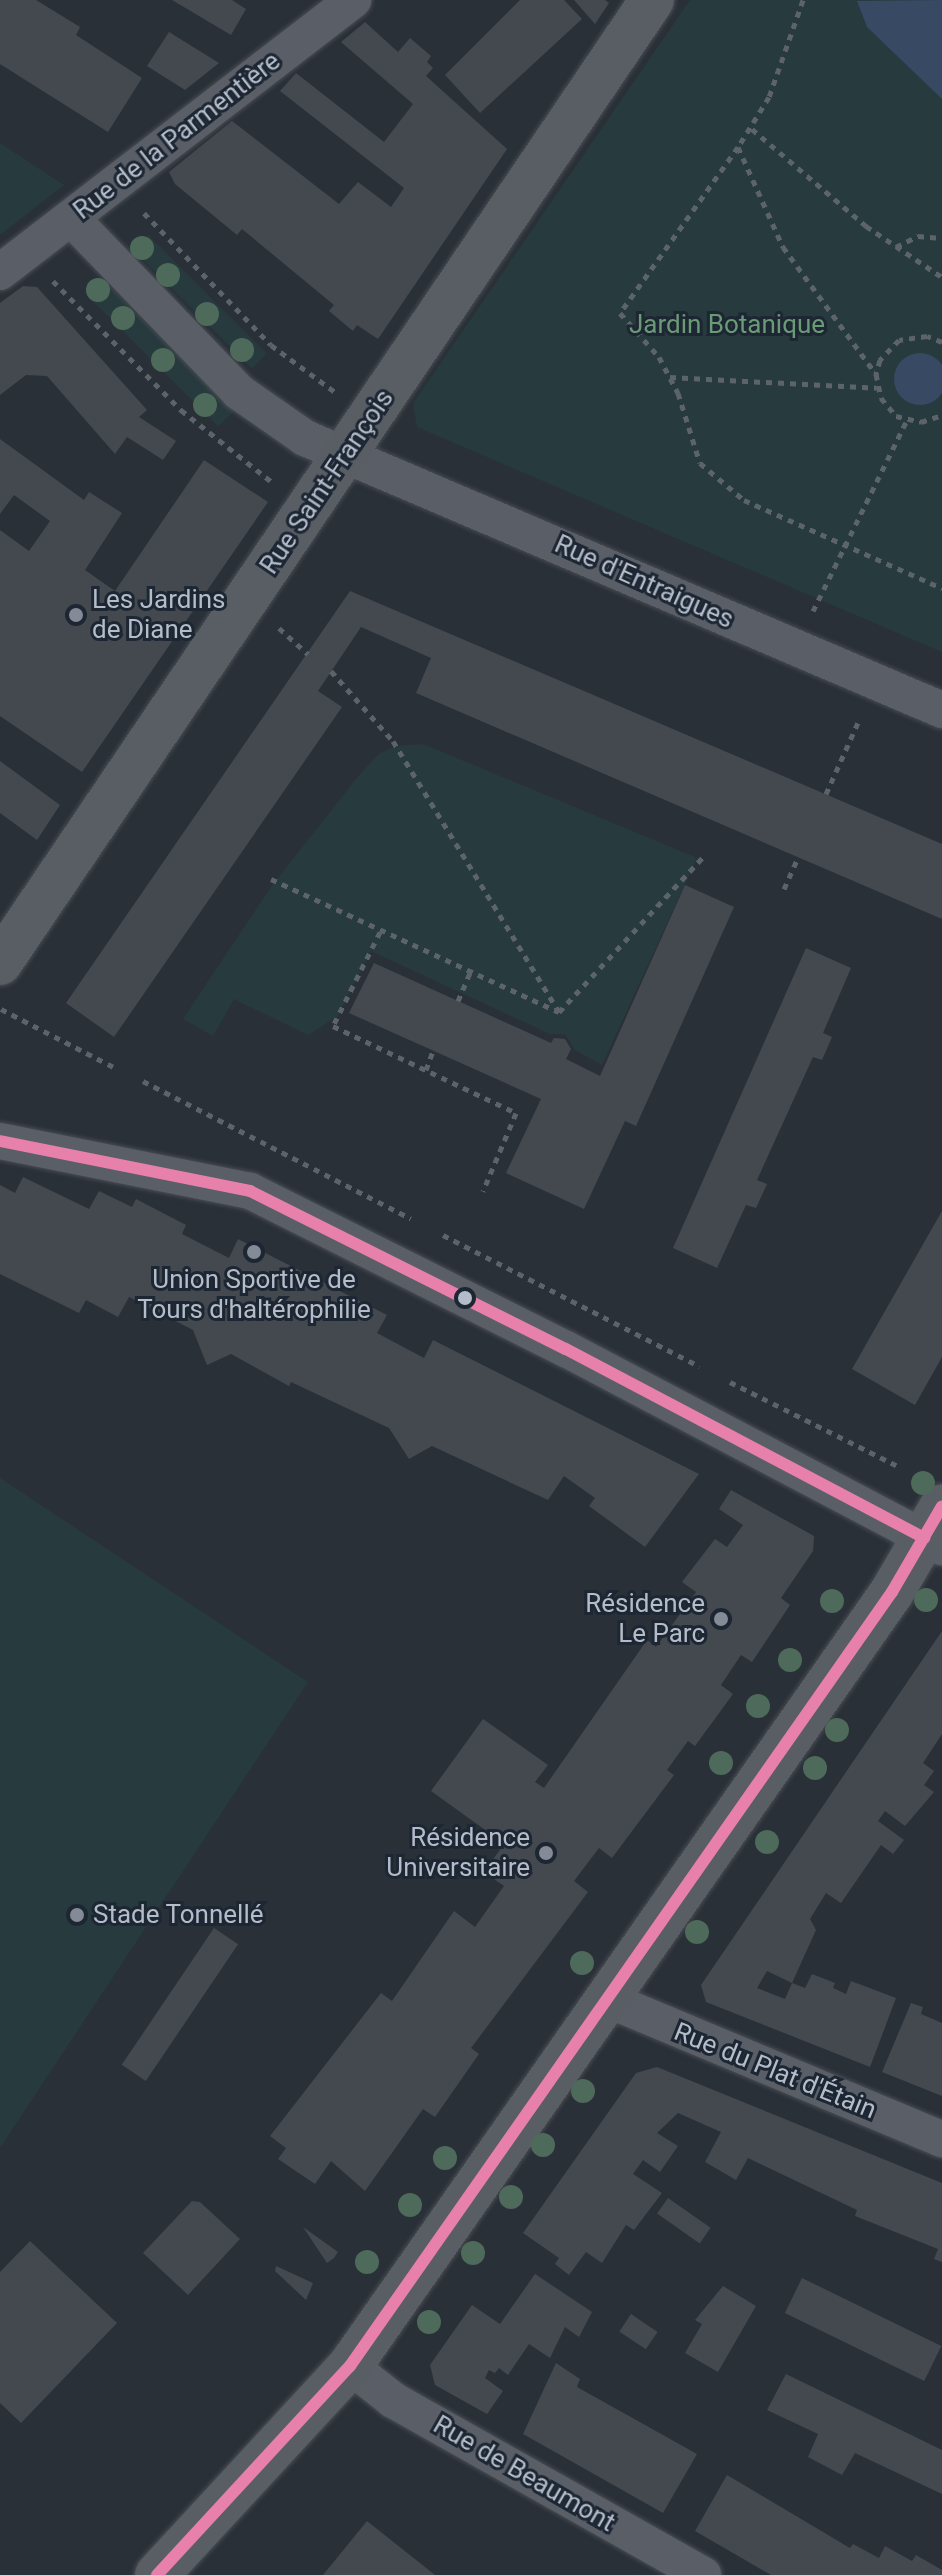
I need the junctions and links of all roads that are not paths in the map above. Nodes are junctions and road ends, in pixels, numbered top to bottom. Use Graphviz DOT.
graph roads {
  1 [pos="353,0"];
  2 [pos="652,0"];
  3 [pos="71,218"];
  4 [pos="10,264"];
  5 [pos="346,454"];
  6 [pos="942,710"];
  7 [pos="0,963"];
  8 [pos="0,1141"];
  9 [pos="936,1530"];
  10 [pos="609,2000"];
  11 [pos="942,2139"];
  12 [pos="350,2366"];
  13 [pos="157,2575"];
  14 [pos="703,2575"];
  1 -- 3 [label="street, Rue de la Parmentière"];
  2 -- 5 [label="main road, Rue Saint-François"];
  3 -- 4 [label="street, Rue de la Parmentière"];
  3 -- 5 [label="street, Rue d'Entraigues"];
  5 -- 6 [label="street, Rue d'Entraigues"];
  5 -- 7 [label="main road, Rue Saint-François"];
  8 -- 9 [label="street"];
  9 -- 10 [label="main road"];
  10 -- 11 [label="street, Rue du Plat d'Étain"];
  10 -- 12 [label="main road"];
  12 -- 13 [label="main road"];
  12 -- 14 [label="street, Rue de Beaumont"];
}
